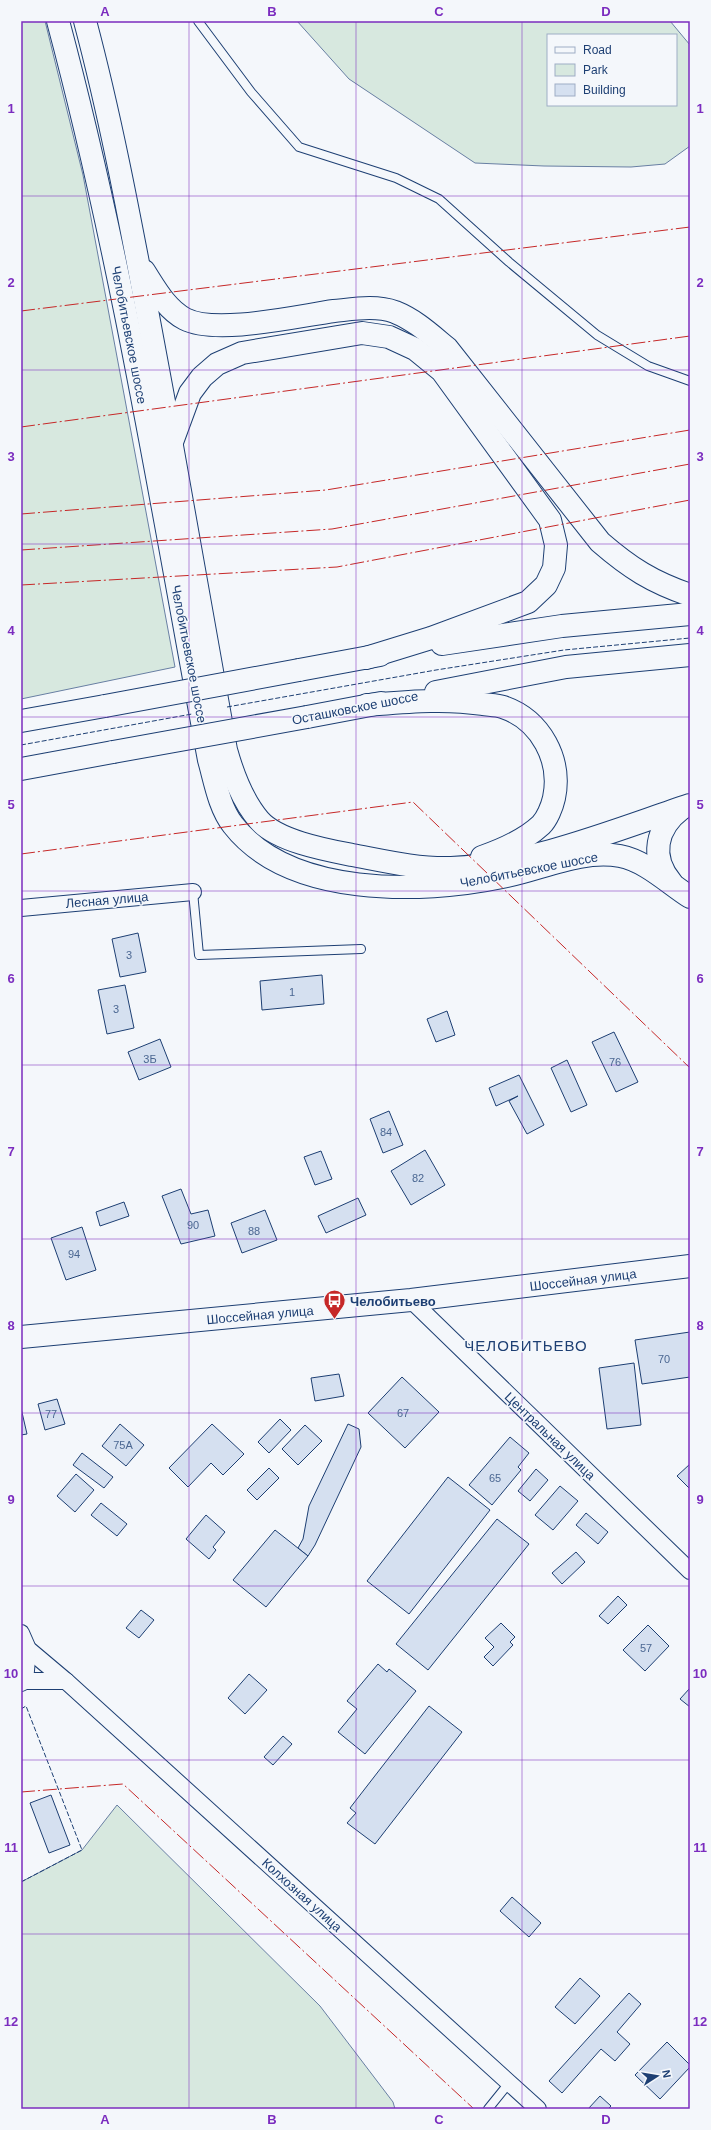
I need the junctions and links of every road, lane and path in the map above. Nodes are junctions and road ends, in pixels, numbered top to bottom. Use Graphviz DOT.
graph roads {
  1 [pos="58,21"];
  2 [pos="85,21"];
  3 [pos="198,21"];
  4 [pos="138,261"];
  5 [pos="690,381"];
  6 [pos="172,442"];
  7 [pos="690,595"];
  8 [pos="690,614"];
  9 [pos="690,655"];
  10 [pos="366,658"];
  11 [pos="367,705"];
  12 [pos="105,706"];
  13 [pos="21,714"];
  14 [pos="21,721"];
  15 [pos="21,769"];
  16 [pos="690,805"];
  17 [pos="402,864"];
  18 [pos="193,892"];
  19 [pos="684,893"];
  20 [pos="21,908"];
  21 [pos="361,949"];
  22 [pos="690,1266"];
  23 [pos="411,1300"];
  24 [pos="21,1337"];
  25 [pos="690,1571"];
  26 [pos="21,1633"];
  27 [pos="28,1649"];
  28 [pos="66,1681"];
  29 [pos="23,1682"];
  30 [pos="509,2083"];
  31 [pos="488,2109"];
  32 [pos="538,2109"];
  1 -- 19 [label="street, Челобитьевское шоссе"];
  2 -- 4 [label="street, Челобитьевское шоссе"];
  3 -- 5 [label="lane"];
  4 -- 6 [label="street, Челобитьевское шоссе"];
  4 -- 7 [label="street"];
  6 -- 10 [label="street"];
  6 -- 17 [label="street, Челобитьевское шоссе"];
  8 -- 10 [label="street"];
  9 -- 11 [label="street, Осташковское шоссе"];
  10 -- 12 [label="street, bridge"];
  11 -- 15 [label="street, Осташковское шоссе, bridge"];
  11 -- 17 [label="street"];
  12 -- 13 [label="street"];
  12 -- 14 [label="street"];
  16 -- 17 [label="street, Челобитьевское шоссе"];
  16 -- 19 [label="street, Челобитьевское шоссе"];
  18 -- 20 [label="street, Лесная улица"];
  18 -- 21 [label="lane"];
  22 -- 23 [label="street, Шоссейная улица"];
  23 -- 24 [label="street, Шоссейная улица"];
  23 -- 25 [label="street, Центральная улица"];
  26 -- 27 [label="street, Колхозная улица"];
  27 -- 28 [label="street, Колхозная улица"];
  27 -- 29 [label="street"];
  28 -- 29 [label="street"];
  28 -- 30 [label="street, Колхозная улица"];
  30 -- 31 [label="lane"];
  30 -- 32 [label="street, Колхозная улица"];
}
